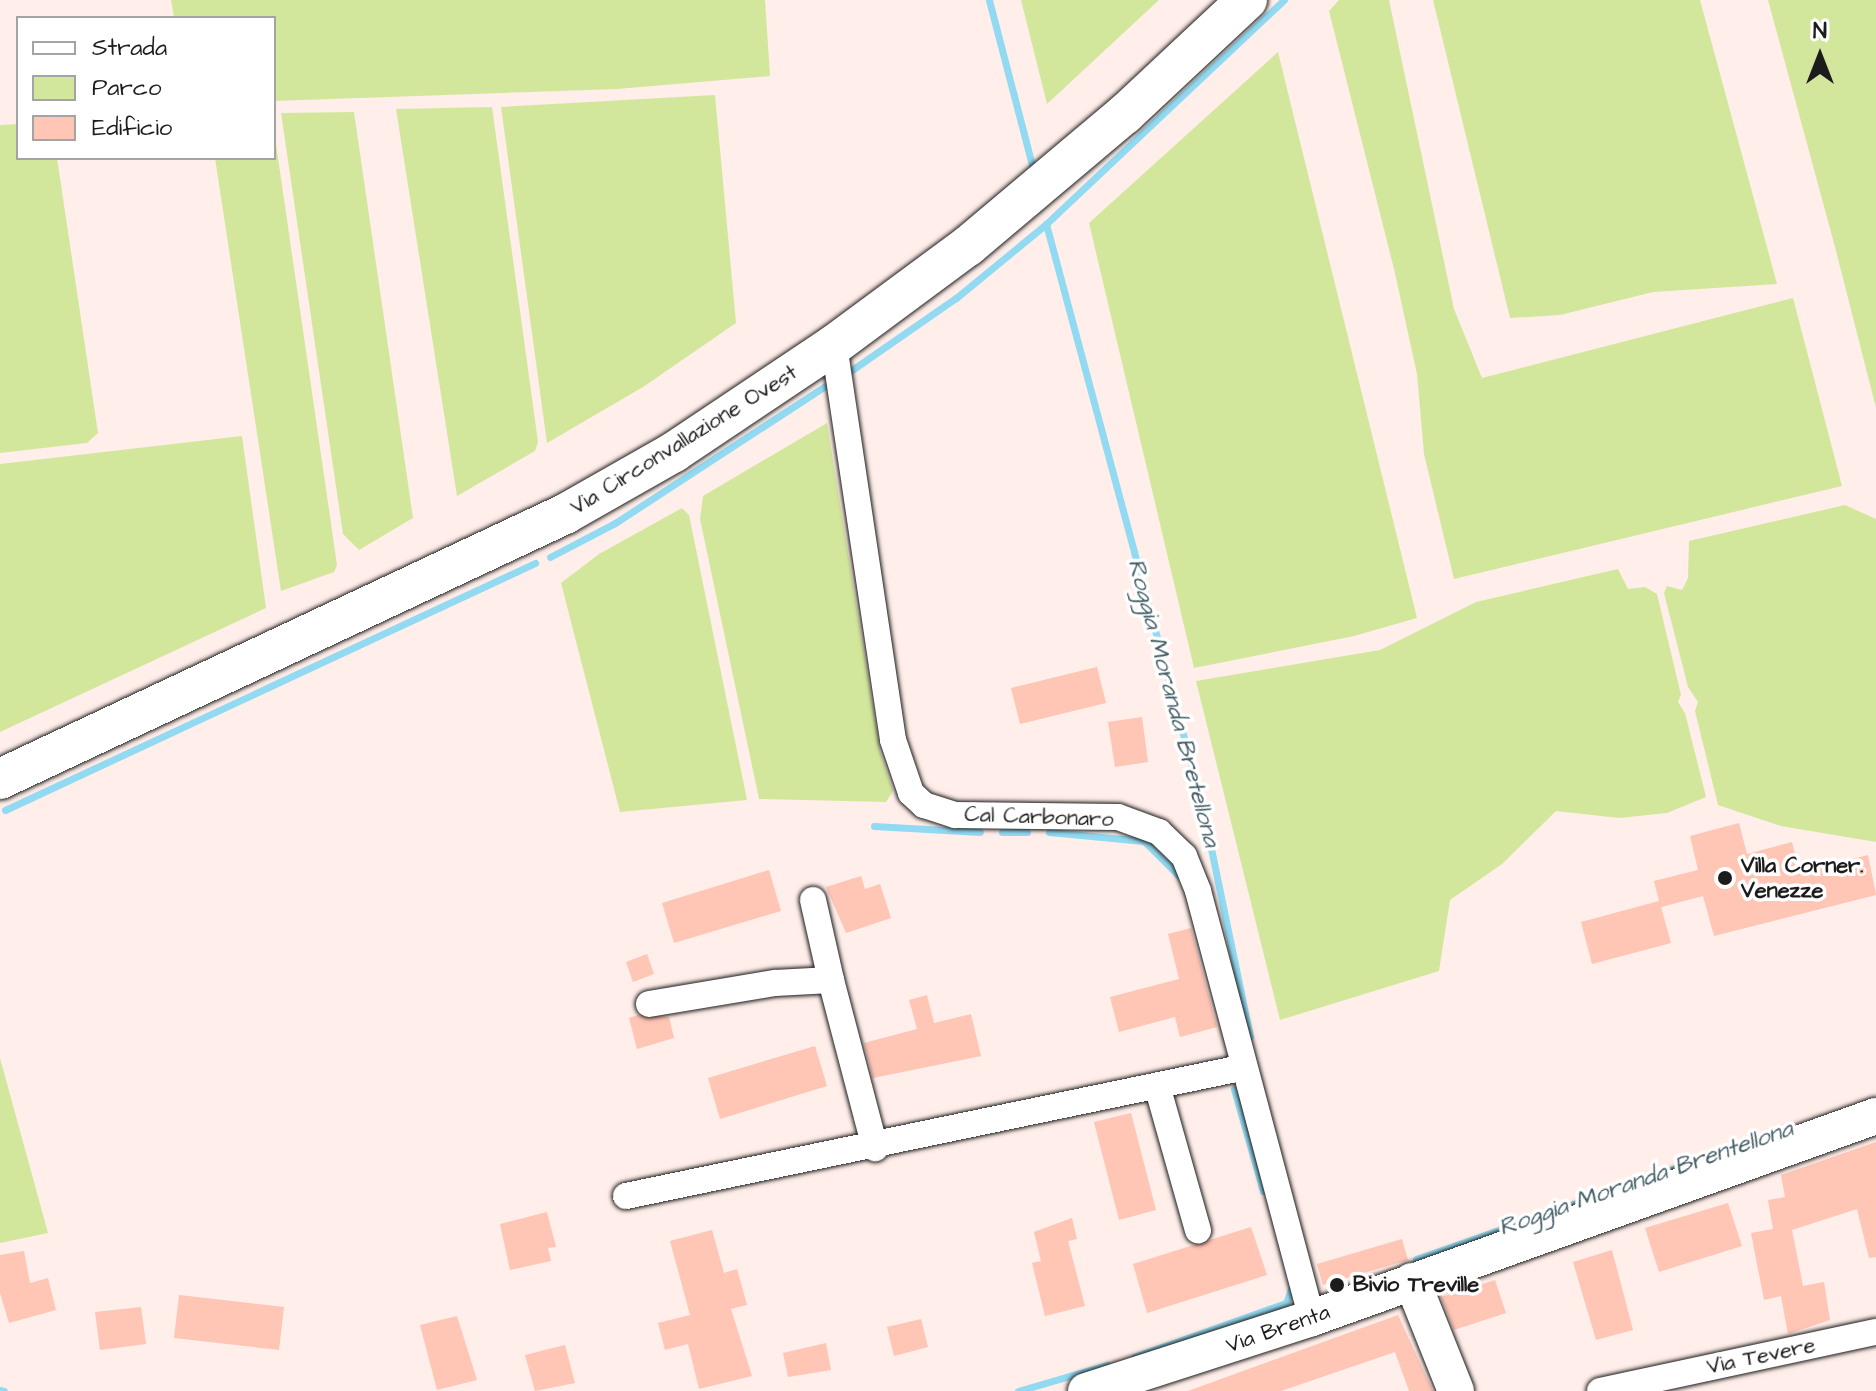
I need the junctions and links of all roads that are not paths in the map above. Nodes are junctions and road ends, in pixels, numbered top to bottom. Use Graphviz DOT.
graph roads {
  1 [pos="1247,0"];
  2 [pos="834,345"];
  3 [pos="0,779"];
  4 [pos="813,900"];
  5 [pos="831,980"];
  6 [pos="649,1004"];
  7 [pos="1241,1068"];
  8 [pos="1158,1089"];
  9 [pos="1876,1116"];
  10 [pos="875,1148"];
  11 [pos="626,1196"];
  12 [pos="1198,1230"];
  13 [pos="1412,1281"];
  14 [pos="1312,1318"];
  15 [pos="1876,1332"];
  16 [pos="1089,1391"];
  17 [pos="1456,1391"];
  18 [pos="1600,1391"];
  1 -- 2 [label="main road, Via Circonvallazione Ovest"];
  2 -- 3 [label="main road, Via Circonvallazione Ovest"];
  2 -- 7 [label="street, Cal Carbonaro"];
  4 -- 5 [label="street"];
  5 -- 6 [label="street"];
  5 -- 10 [label="street"];
  7 -- 8 [label="street"];
  7 -- 14 [label="street, Cal Carbonaro"];
  8 -- 10 [label="street"];
  8 -- 12 [label="street"];
  9 -- 13 [label="street, Via Brenta"];
  10 -- 11 [label="street"];
  13 -- 14 [label="street, Via Brenta"];
  13 -- 17 [label="street"];
  14 -- 16 [label="street, Via Brenta"];
  15 -- 18 [label="street, Via Tevere"];
}
